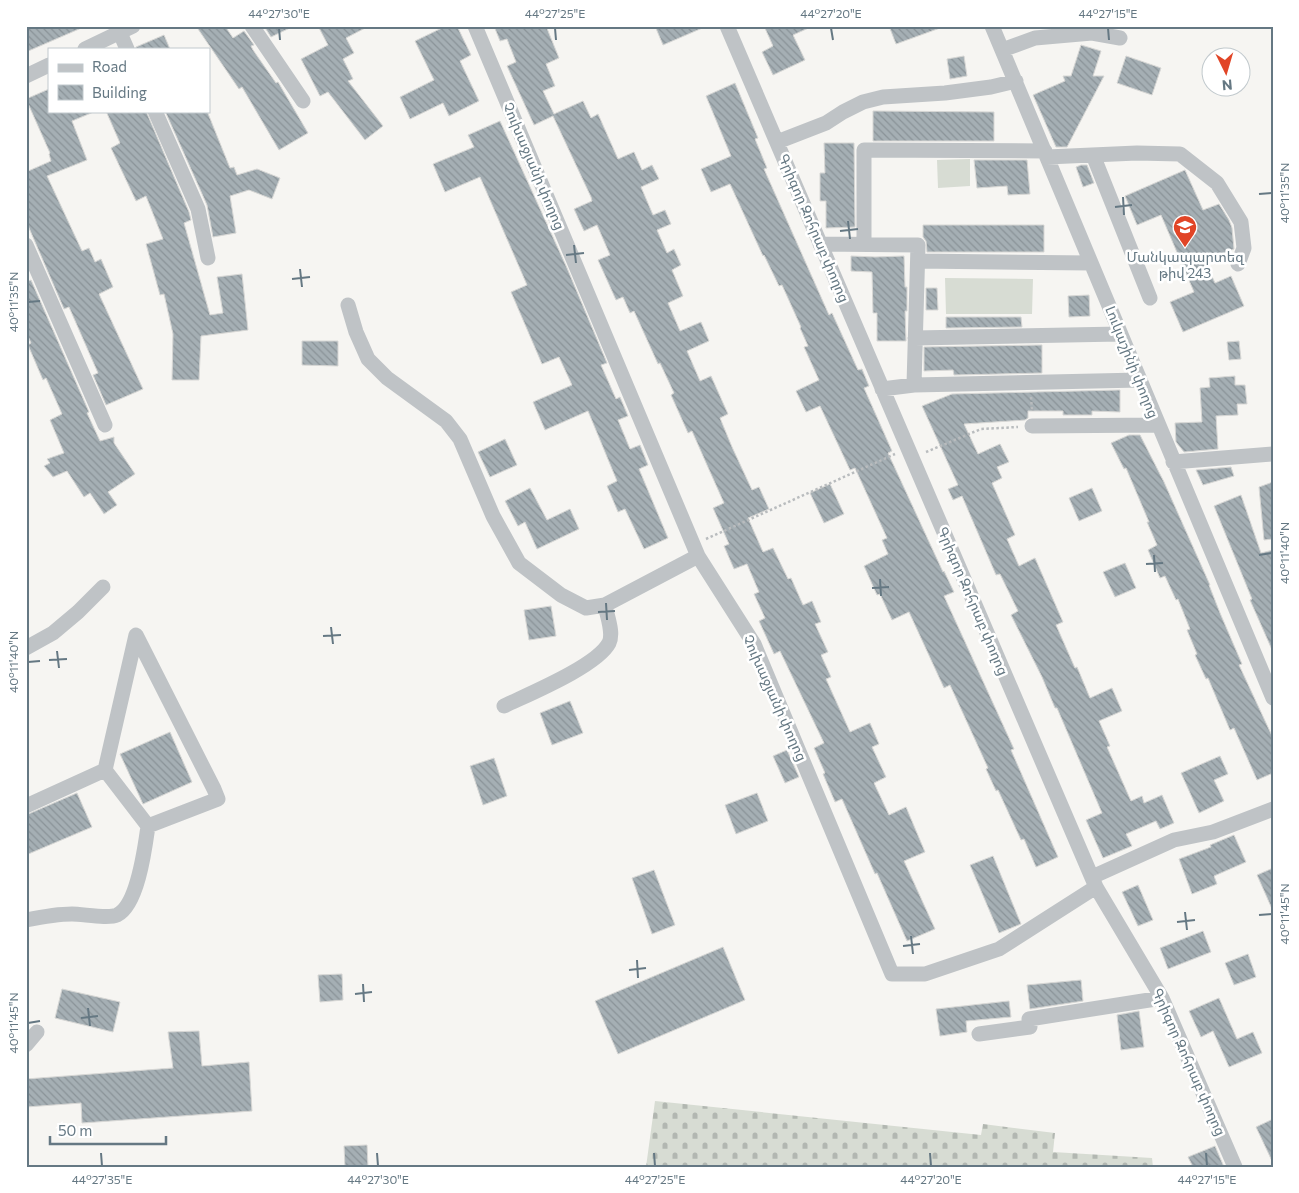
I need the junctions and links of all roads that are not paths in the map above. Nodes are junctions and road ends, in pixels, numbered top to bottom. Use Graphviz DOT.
graph roads {
  1 [pos="252,26"];
  2 [pos="476,26"];
  3 [pos="727,26"];
  4 [pos="992,26"];
  5 [pos="123,28"];
  6 [pos="1120,38"];
  7 [pos="87,48"];
  8 [pos="127,48"];
  9 [pos="1002,50"];
  10 [pos="48,65"];
  11 [pos="26,76"];
  12 [pos="1016,81"];
  13 [pos="303,101"];
  14 [pos="155,112"];
  15 [pos="777,142"];
  16 [pos="1046,154"];
  17 [pos="1093,155"];
  18 [pos="820,244"];
  19 [pos="864,244"];
  20 [pos="26,245"];
  21 [pos="208,258"];
  22 [pos="918,261"];
  23 [pos="1091,263"];
  24 [pos="1238,264"];
  25 [pos="1150,298"];
  26 [pos="348,305"];
  27 [pos="1120,334"];
  28 [pos="915,338"];
  29 [pos="1140,380"];
  30 [pos="914,385"];
  31 [pos="882,389"];
  32 [pos="105,425"];
  33 [pos="1158,425"];
  34 [pos="1032,426"];
  35 [pos="1273,454"];
  36 [pos="1173,462"];
  37 [pos="695,551"];
  38 [pos="103,587"];
  39 [pos="606,605"];
  40 [pos="26,648"];
  41 [pos="1273,698"];
  42 [pos="504,706"];
  43 [pos="105,770"];
  44 [pos="26,806"];
  45 [pos="1273,809"];
  46 [pos="148,826"];
  47 [pos="1094,882"];
  48 [pos="26,920"];
  49 [pos="1162,998"];
  50 [pos="37,1032"];
  51 [pos="979,1034"];
  52 [pos="26,1044"];
  53 [pos="1236,1167"];
  1 -- 13 [label="street"];
  2 -- 37 [label="street, Չուխաջյանի փողոց"];
  3 -- 15 [label="street, Գրիգոր Զոհրաբ փողոց"];
  4 -- 9 [label="street, Լուկաշինի փողոց"];
  5 -- 7 [label="street"];
  5 -- 8 [label="street"];
  6 -- 9 [label="street"];
  9 -- 12 [label="street, Լուկաշինի փողոց"];
  10 -- 11 [label="street"];
  12 -- 15 [label="street"];
  12 -- 16 [label="street, Լուկաշինի փողոց"];
  14 -- 21 [label="street"];
  15 -- 18 [label="street, Գրիգոր Զոհրաբ փողոց"];
  16 -- 17 [label="street"];
  16 -- 19 [label="street"];
  16 -- 23 [label="street, Լուկաշինի փողոց"];
  17 -- 24 [label="street"];
  17 -- 25 [label="street"];
  18 -- 19 [label="street"];
  18 -- 31 [label="street, Գրիգոր Զոհրաբ փողոց"];
  19 -- 22 [label="street"];
  20 -- 32 [label="street"];
  22 -- 23 [label="street"];
  22 -- 28 [label="street"];
  23 -- 27 [label="street, Լուկաշինի փողոց"];
  26 -- 39 [label="street"];
  27 -- 28 [label="street"];
  27 -- 29 [label="street, Լուկաշինի փողոց"];
  28 -- 30 [label="street"];
  29 -- 30 [label="street"];
  29 -- 33 [label="street, Լուկաշինի փողոց"];
  30 -- 31 [label="street"];
  31 -- 47 [label="street, Գրիգոր Զոհրաբ փողոց"];
  33 -- 34 [label="street"];
  33 -- 36 [label="street, Լուկաշինի փողոց"];
  35 -- 36 [label="street"];
  36 -- 41 [label="street, Լուկաշինի փողոց"];
  37 -- 39 [label="street"];
  37 -- 47 [label="street, Չուխաջյանի փողոց"];
  38 -- 40 [label="street"];
  39 -- 42 [label="street"];
  43 -- 44 [label="street"];
  43 -- 46 [label="street"];
  43 -- 46 [label="street"];
  45 -- 47 [label="street, Չուխաջյանի փողոց"];
  46 -- 48 [label="street"];
  47 -- 49 [label="street, Գրիգոր Զոհրաբ փողոց"];
  49 -- 51 [label="street"];
  49 -- 53 [label="street, Գրիգոր Զոհրաբ փողոց"];
  50 -- 52 [label="street"];
}
